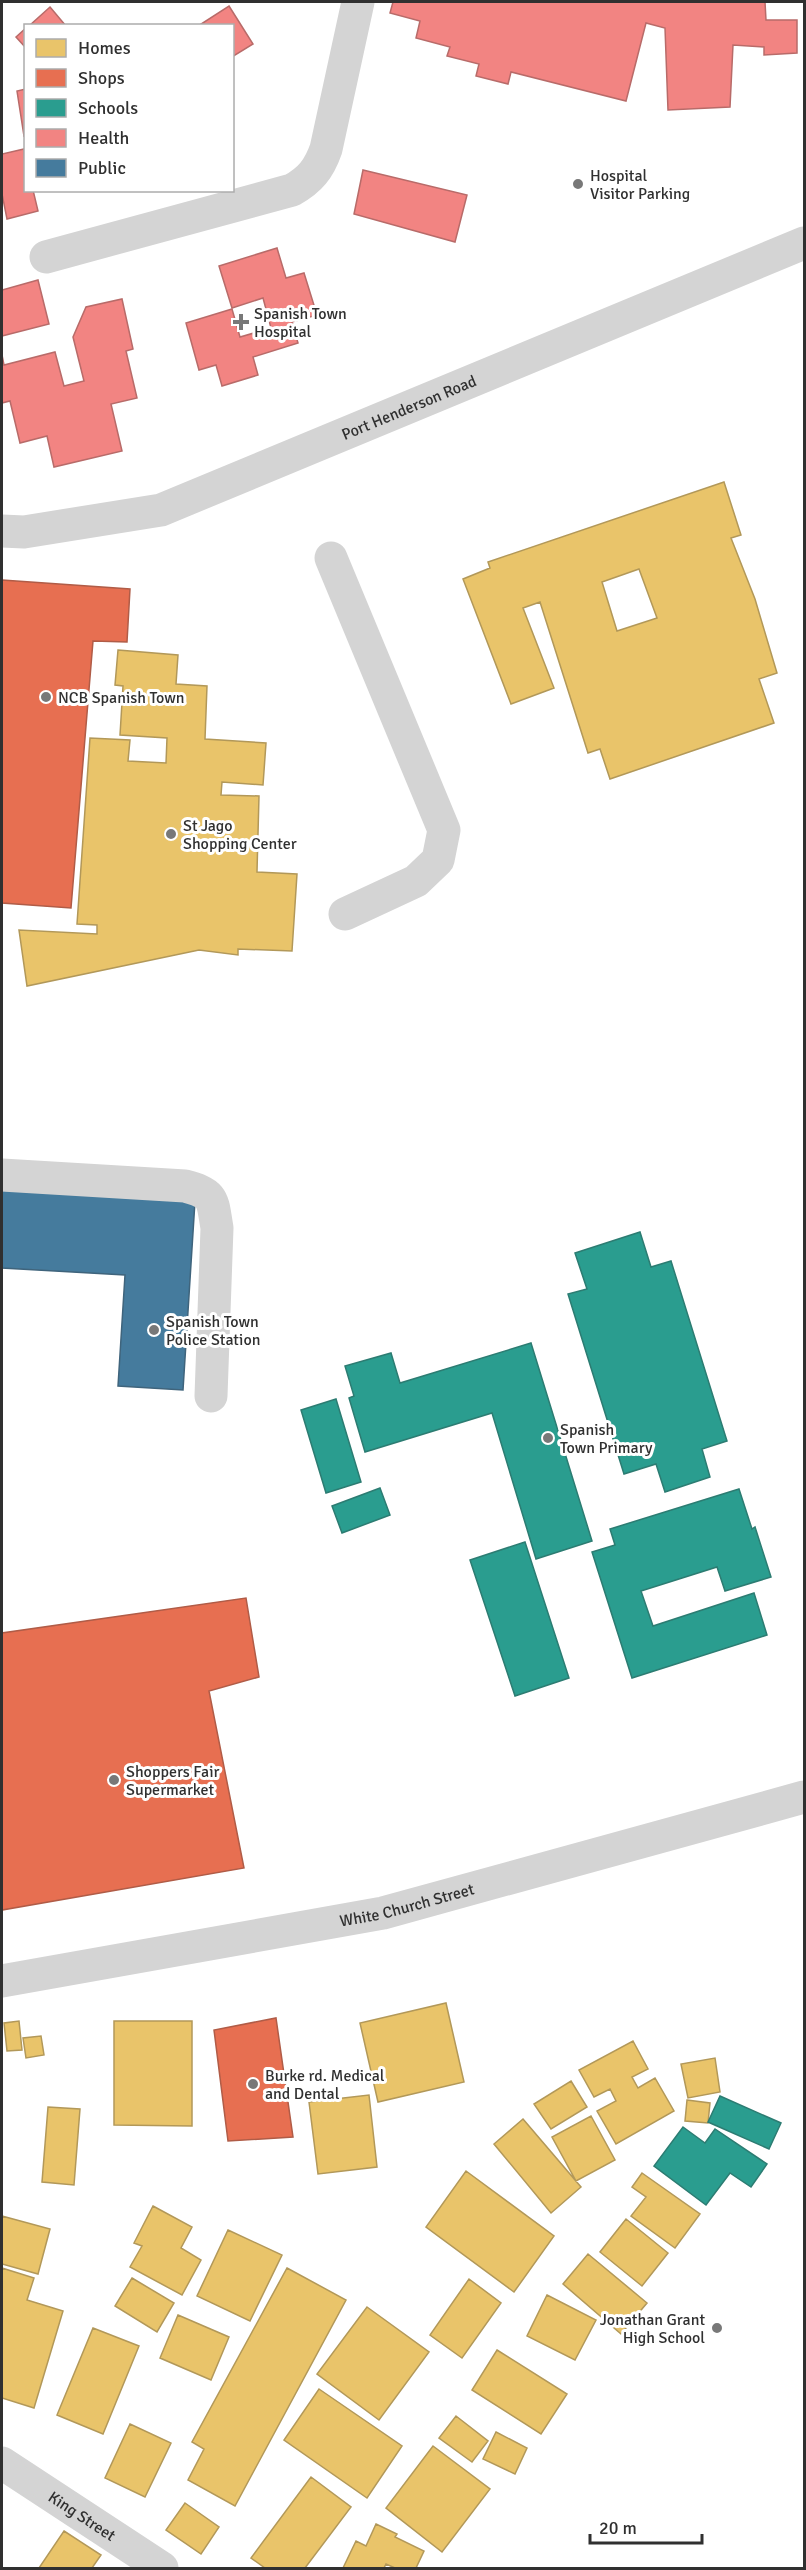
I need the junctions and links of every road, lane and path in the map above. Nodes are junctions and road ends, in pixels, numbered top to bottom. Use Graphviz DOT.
graph roads {
  1 [pos="358,2"];
  2 [pos="804,243"];
  3 [pos="46,257"];
  4 [pos="2,531"];
  5 [pos="331,558"];
  6 [pos="345,914"];
  7 [pos="2,1175"];
  8 [pos="211,1396"];
  9 [pos="804,1797"];
  10 [pos="2,1981"];
  11 [pos="2,2463"];
  12 [pos="162,2568"];
  1 -- 3 [label="street"];
  2 -- 4 [label="street, Port Henderson Road"];
  5 -- 6 [label="street"];
  7 -- 8 [label="street"];
  9 -- 10 [label="street, White Church Street"];
  11 -- 12 [label="street, King Street"];
}
